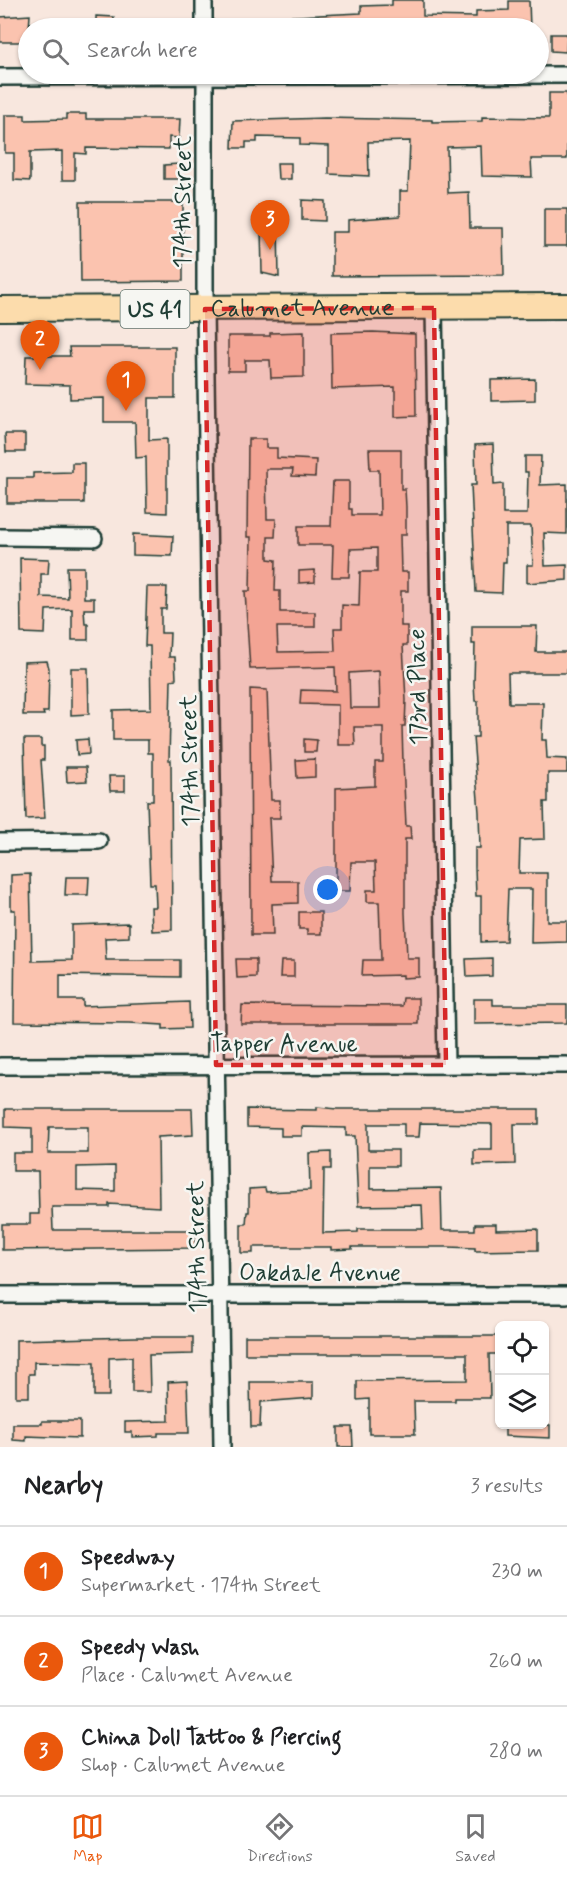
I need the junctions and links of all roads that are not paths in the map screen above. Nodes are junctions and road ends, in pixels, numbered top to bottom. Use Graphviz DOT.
graph roads {
  1 [pos="204,0"];
  2 [pos="204,18"];
  3 [pos="549,75"];
  4 [pos="567,75"];
  5 [pos="0,77"];
  6 [pos="18,77"];
  7 [pos="205,84"];
  8 [pos="567,306"];
  9 [pos="434,308"];
  10 [pos="0,309"];
  11 [pos="205,309"];
  12 [pos="0,537"];
  13 [pos="94,538"];
  14 [pos="0,842"];
  15 [pos="99,842"];
  16 [pos="216,1065"];
  17 [pos="446,1065"];
  18 [pos="567,1065"];
  19 [pos="0,1066"];
  20 [pos="219,1294"];
  21 [pos="0,1295"];
  22 [pos="567,1295"];
  23 [pos="222,1447"];
  1 -- 2 [label="street"];
  3 -- 4 [label="street"];
  5 -- 6 [label="street"];
  7 -- 11 [label="street, 174th Street"];
  8 -- 9 [label="main road, Calumet Avenue / US 41"];
  9 -- 11 [label="main road, Calumet Avenue / US 41"];
  9 -- 17 [label="street, 173rd Place"];
  10 -- 11 [label="main road, Calumet Avenue / US 41"];
  11 -- 16 [label="street, 174th Street"];
  12 -- 13 [label="street"];
  14 -- 15 [label="street"];
  16 -- 17 [label="street, Tapper Avenue"];
  16 -- 19 [label="street, Tapper Avenue"];
  16 -- 20 [label="street, 174th Street"];
  17 -- 18 [label="street, Tapper Avenue"];
  20 -- 21 [label="street, Oakdale Avenue"];
  20 -- 22 [label="street, Oakdale Avenue"];
  20 -- 23 [label="street, 174th Street"];
}
